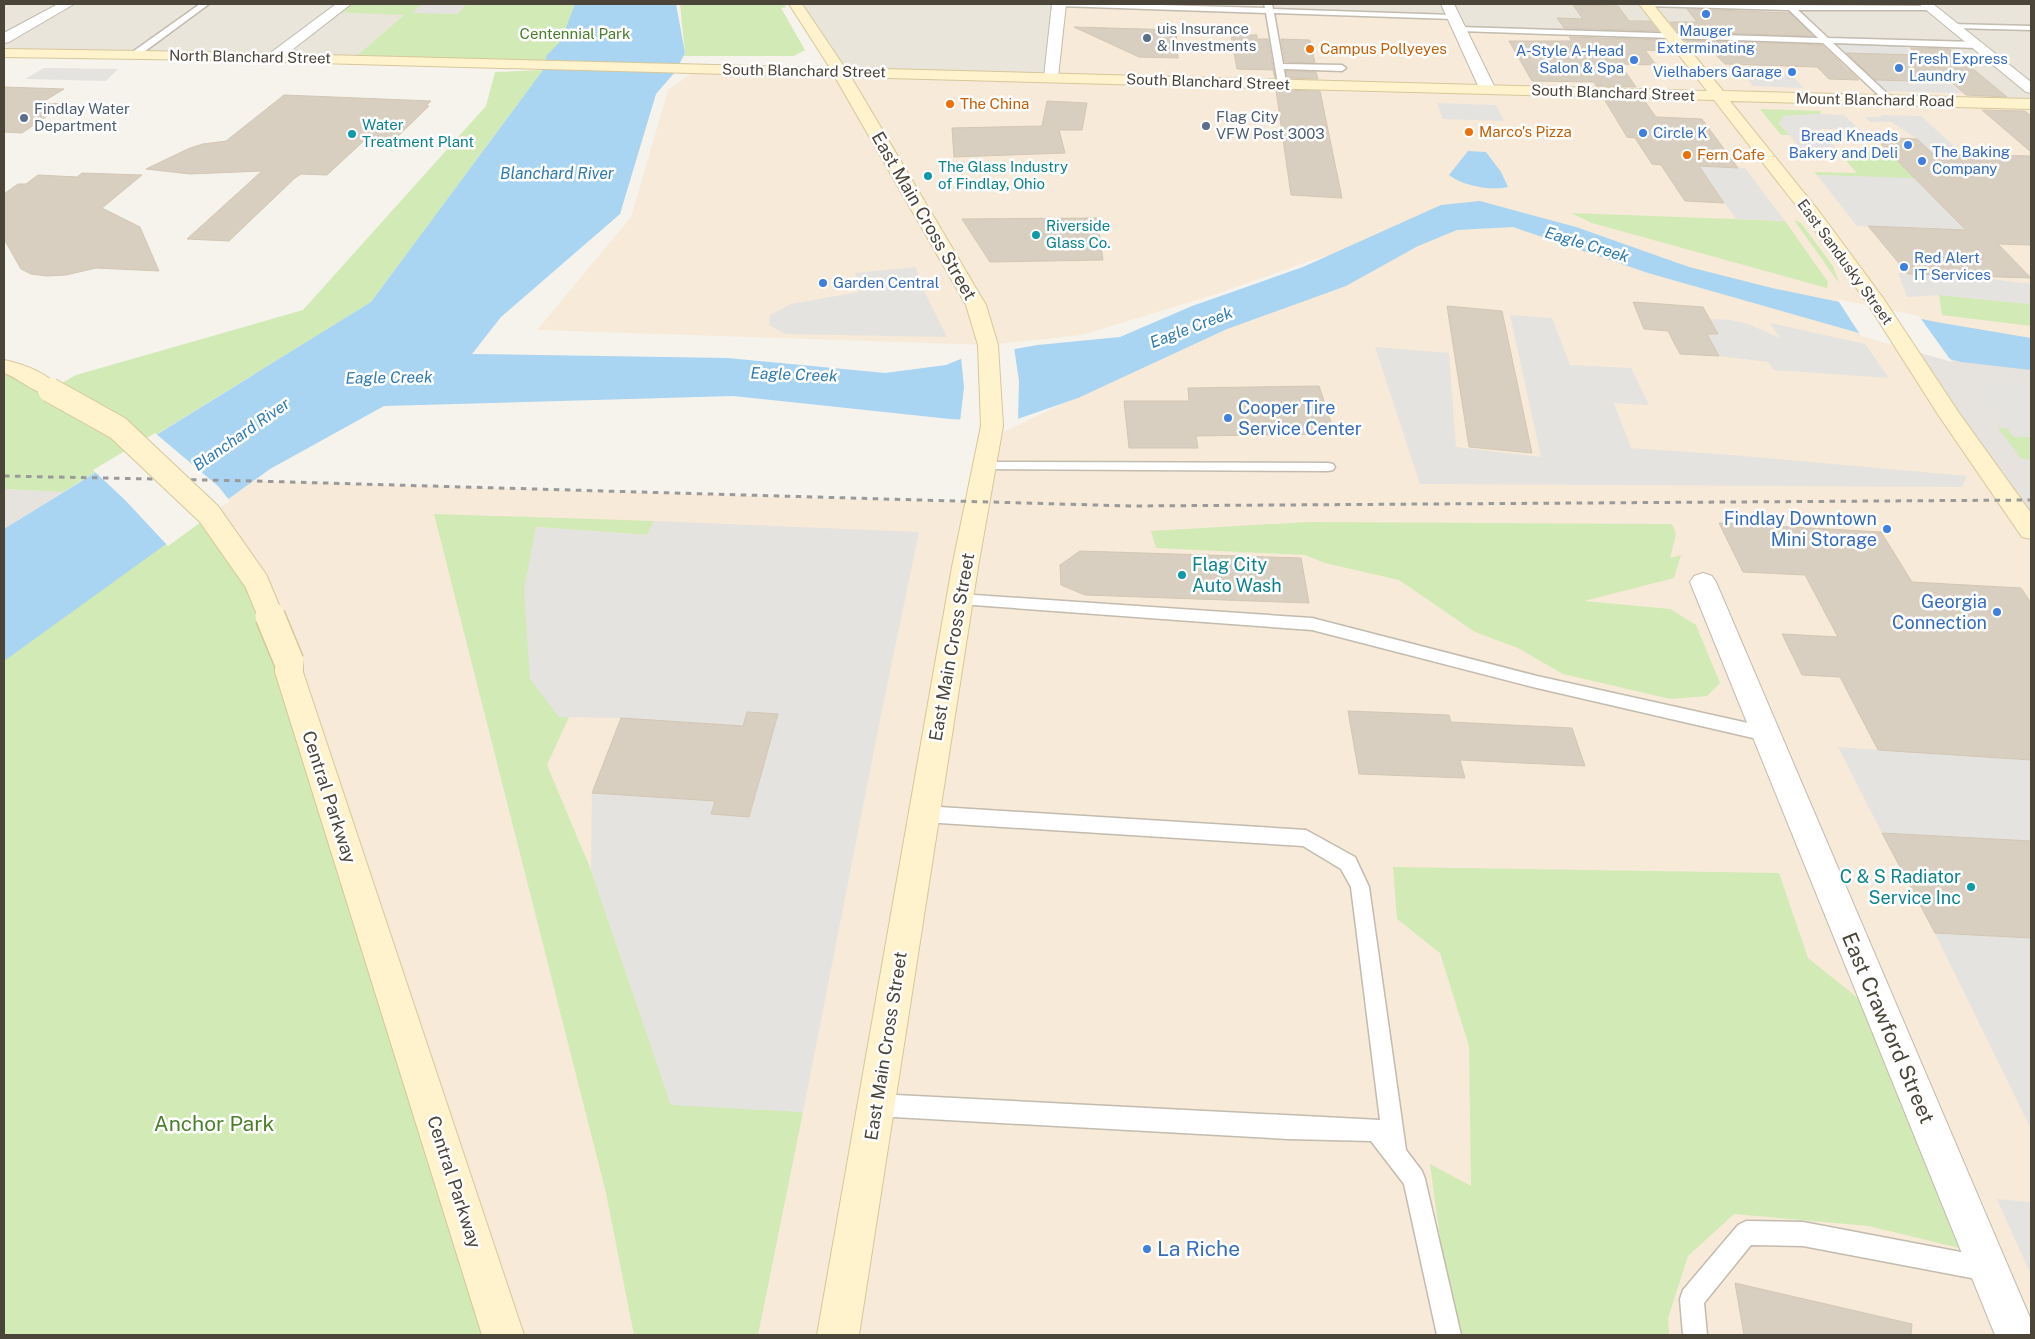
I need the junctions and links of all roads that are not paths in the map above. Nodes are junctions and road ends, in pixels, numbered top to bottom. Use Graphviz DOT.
graph roads {
  1 [pos="67,4"];
  2 [pos="205,4"];
  3 [pos="344,4"];
  4 [pos="796,4"];
  5 [pos="1059,4"];
  6 [pos="1646,4"];
  7 [pos="1789,6"];
  8 [pos="1928,6"];
  9 [pos="1268,7"];
  10 [pos="1453,16"];
  11 [pos="1953,26"];
  12 [pos="2031,28"];
  13 [pos="1670,35"];
  14 [pos="4,39"];
  15 [pos="1827,41"];
  16 [pos="1976,44"];
  17 [pos="4,53"];
  18 [pos="134,55"];
  19 [pos="274,57"];
  20 [pos="1279,66"];
  21 [pos="699,68"];
  22 [pos="1342,68"];
  23 [pos="840,72"];
  24 [pos="1051,77"];
  25 [pos="1282,84"];
  26 [pos="2031,88"];
  27 [pos="1488,90"];
  28 [pos="1718,96"];
  29 [pos="1889,100"];
  30 [pos="2031,104"];
  31 [pos="4,366"];
  32 [pos="984,466"];
  33 [pos="1328,467"];
  34 [pos="2031,531"];
  35 [pos="1703,582"];
  36 [pos="960,599"];
  37 [pos="1766,734"];
  38 [pos="924,814"];
  39 [pos="876,1105"];
  40 [pos="1395,1154"];
  41 [pos="1988,1269"];
  42 [pos="503,1335"];
  43 [pos="838,1335"];
  44 [pos="1449,1335"];
  45 [pos="1695,1335"];
  46 [pos="2016,1335"];
  1 -- 14 [label="street"];
  2 -- 18 [label="lane"];
  3 -- 19 [label="street"];
  4 -- 23 [label="main road, East Main Cross Street"];
  5 -- 9 [label="lane"];
  5 -- 24 [label="street"];
  6 -- 7 [label="lane"];
  6 -- 13 [label="main road, East Sandusky Street"];
  7 -- 8 [label="lane"];
  7 -- 15 [label="lane"];
  8 -- 11 [label="street"];
  9 -- 10 [label="lane"];
  9 -- 20 [label="lane"];
  10 -- 13 [label="lane"];
  10 -- 27 [label="street"];
  11 -- 12 [label="lane"];
  11 -- 16 [label="street"];
  13 -- 15 [label="lane"];
  13 -- 28 [label="main road, East Sandusky Street"];
  15 -- 16 [label="lane"];
  15 -- 29 [label="lane"];
  16 -- 26 [label="street"];
  17 -- 18 [label="main road, North Blanchard Street"];
  18 -- 19 [label="main road, North Blanchard Street"];
  19 -- 21 [label="main road, North Blanchard Street"];
  20 -- 22 [label="lane"];
  20 -- 25 [label="lane"];
  21 -- 23 [label="main road, South Blanchard Street"];
  23 -- 24 [label="main road, South Blanchard Street"];
  23 -- 32 [label="main road, East Main Cross Street"];
  24 -- 25 [label="main road, South Blanchard Street"];
  25 -- 27 [label="main road, South Blanchard Street"];
  27 -- 28 [label="main road, South Blanchard Street"];
  28 -- 29 [label="main road, Mount Blanchard Road"];
  28 -- 34 [label="main road, East Sandusky Street"];
  29 -- 30 [label="main road, Mount Blanchard Road"];
  31 -- 42 [label="main road, Central Parkway, bridge"];
  32 -- 33 [label="lane"];
  32 -- 36 [label="main road, East Main Cross Street"];
  35 -- 37 [label="street, East Crawford Street"];
  36 -- 37 [label="lane"];
  36 -- 38 [label="main road, East Main Cross Street"];
  37 -- 41 [label="street, East Crawford Street"];
  38 -- 39 [label="main road, East Main Cross Street"];
  38 -- 40 [label="lane"];
  39 -- 40 [label="lane"];
  39 -- 43 [label="main road, East Main Cross Street"];
  40 -- 44 [label="lane"];
  41 -- 45 [label="lane"];
  41 -- 46 [label="street, East Crawford Street"];
}
